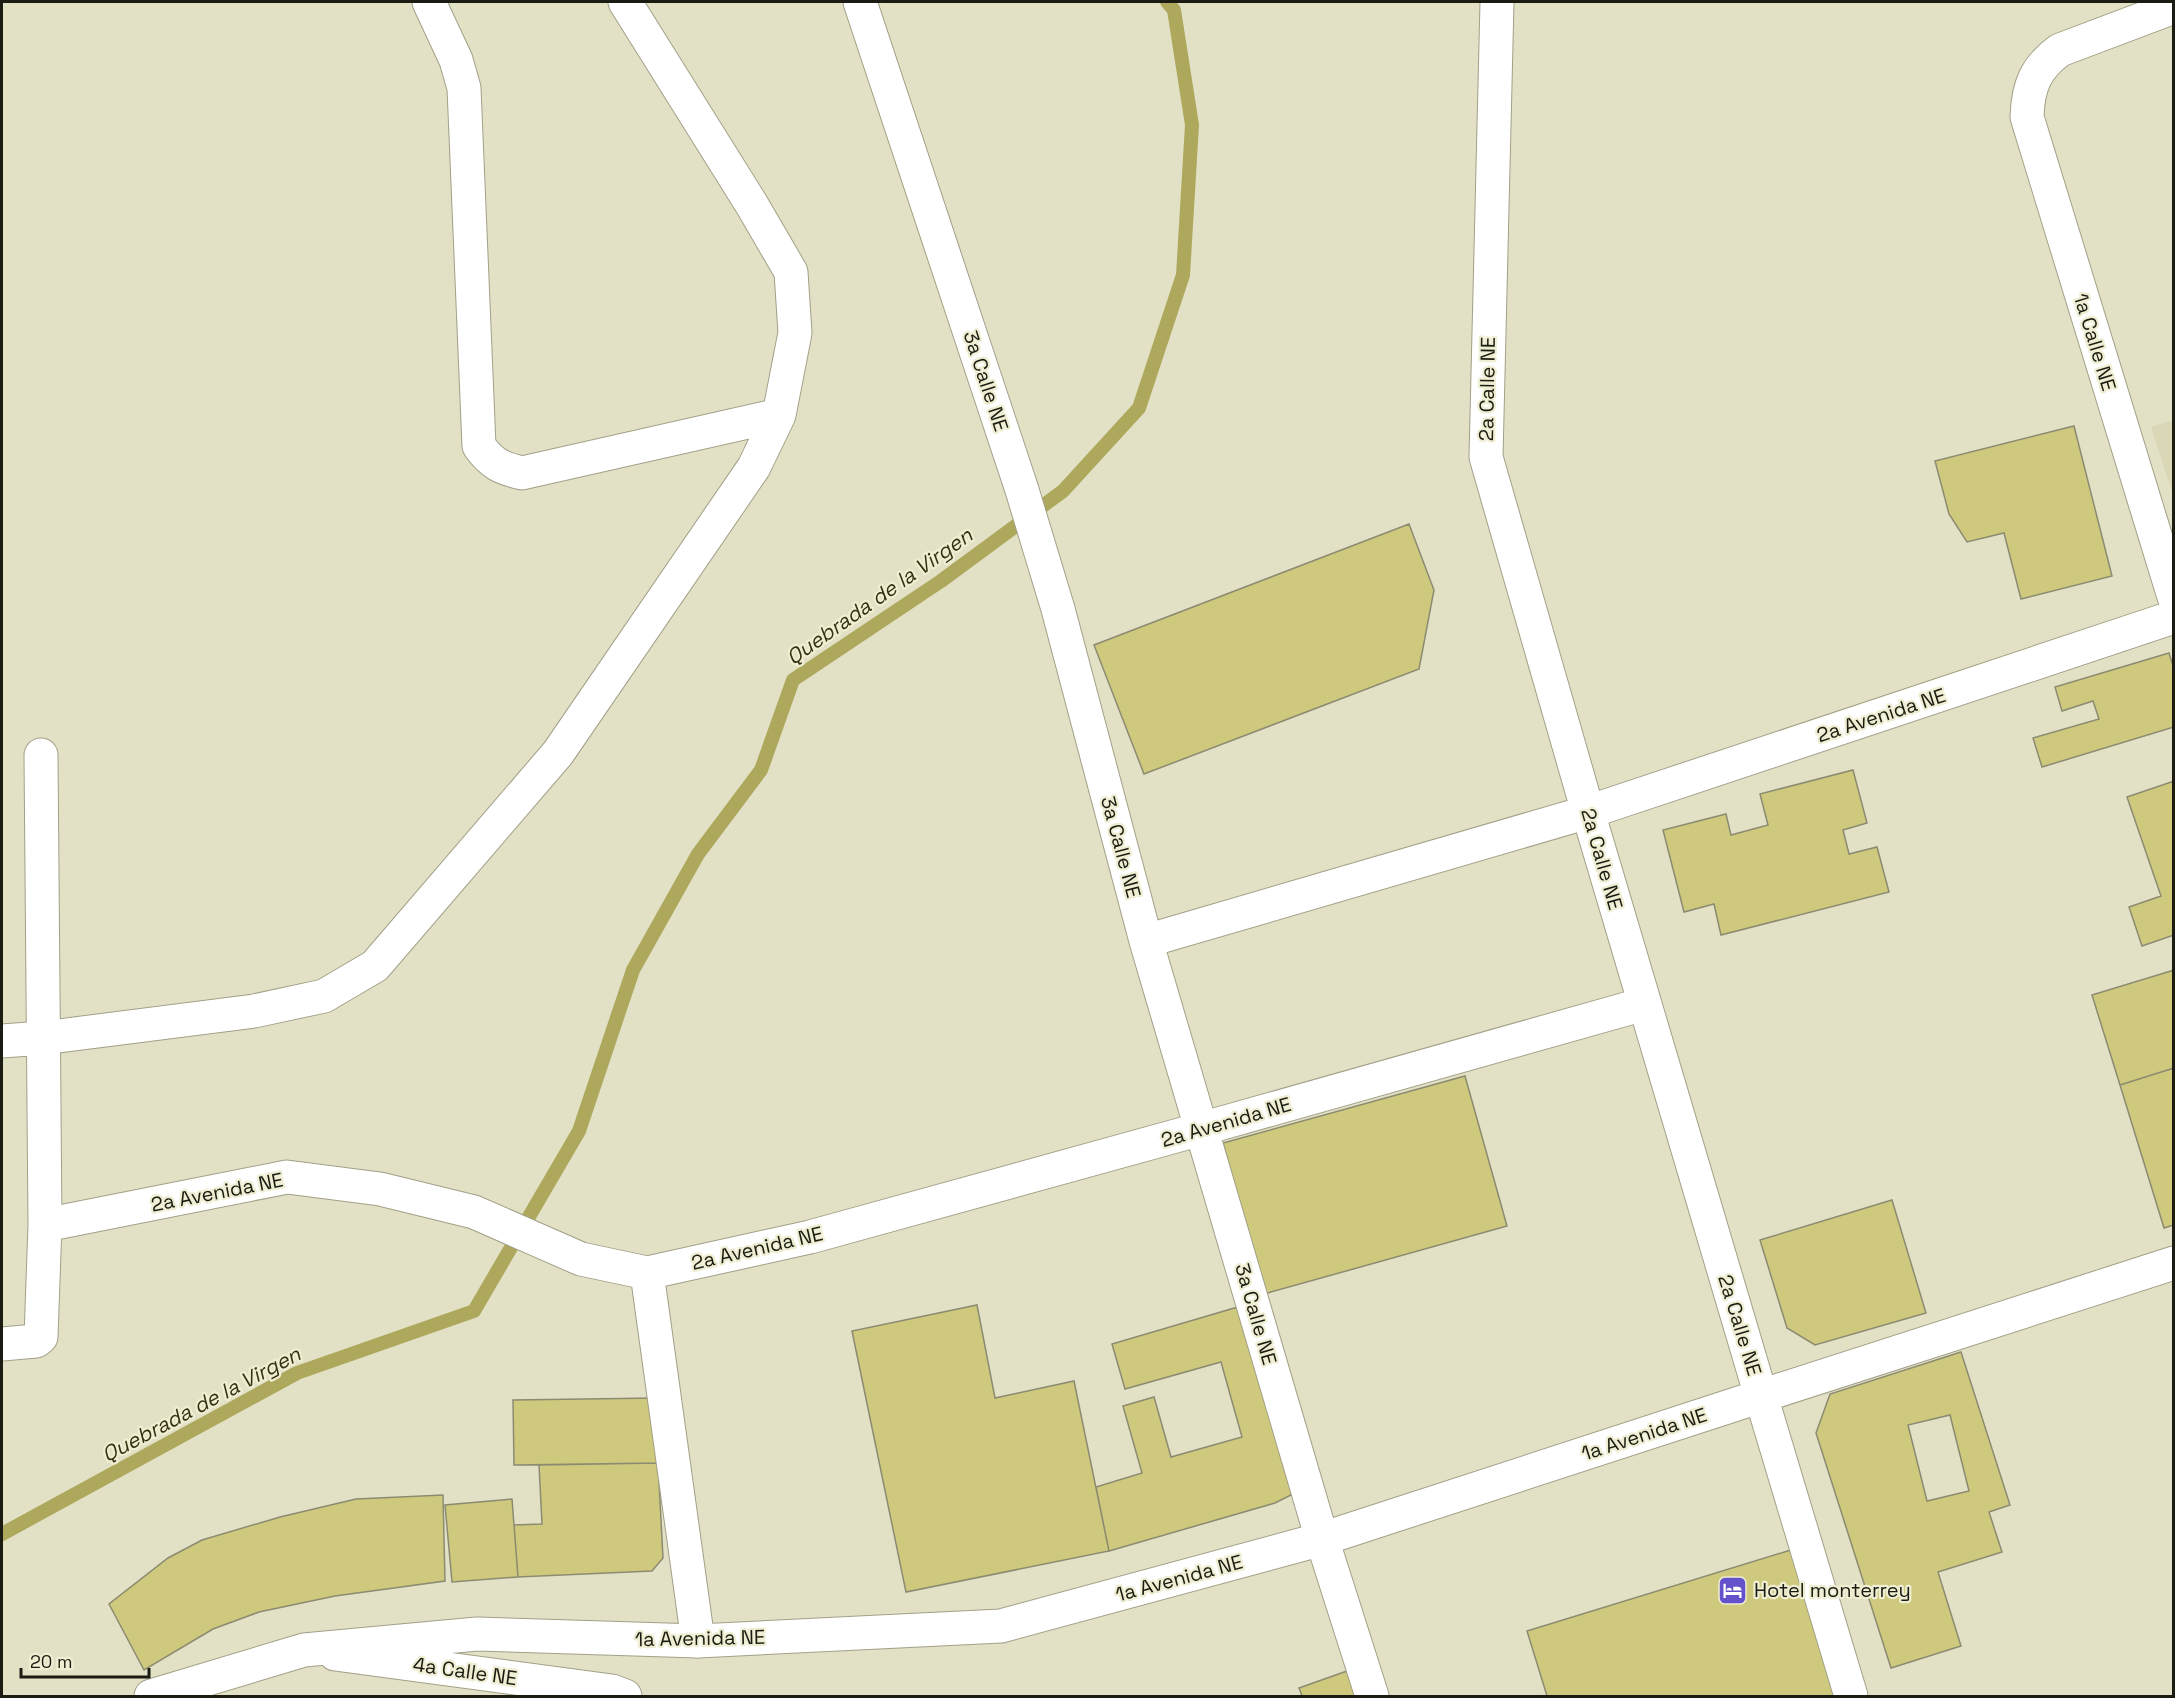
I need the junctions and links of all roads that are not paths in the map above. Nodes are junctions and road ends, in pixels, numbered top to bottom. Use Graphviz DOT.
graph roads {
  1 [pos="429,2"];
  2 [pos="625,2"];
  3 [pos="860,2"];
  4 [pos="1497,2"];
  5 [pos="2174,7"];
  6 [pos="779,415"];
  7 [pos="2174,597"];
  8 [pos="2174,617"];
  9 [pos="41,755"];
  10 [pos="1588,812"];
  11 [pos="1146,941"];
  12 [pos="1644,1004"];
  13 [pos="43,1038"];
  14 [pos="2,1041"];
  15 [pos="1201,1129"];
  16 [pos="45,1226"];
  17 [pos="2174,1263"];
  18 [pos="647,1273"];
  19 [pos="2,1344"];
  20 [pos="1761,1396"];
  21 [pos="1322,1539"];
  22 [pos="698,1641"];
  23 [pos="304,1650"];
  24 [pos="152,1696"];
  25 [pos="625,1696"];
  26 [pos="1372,1696"];
  27 [pos="1851,1696"];
  1 -- 6 [label="street"];
  2 -- 6 [label="street"];
  3 -- 11 [label="street, 3a Calle NE"];
  4 -- 10 [label="street, 2a Calle NE"];
  5 -- 7 [label="street, 1a Calle NE"];
  6 -- 13 [label="street"];
  8 -- 10 [label="street, 2a Avenida NE"];
  9 -- 13 [label="street"];
  10 -- 11 [label="street, 2a Avenida NE"];
  10 -- 12 [label="street, 2a Calle NE"];
  11 -- 15 [label="street, 3a Calle NE"];
  12 -- 15 [label="street, 2a Avenida NE"];
  12 -- 20 [label="street, 2a Calle NE"];
  13 -- 14 [label="street"];
  13 -- 16 [label="street"];
  15 -- 18 [label="street, 2a Avenida NE"];
  15 -- 21 [label="street, 3a Calle NE"];
  16 -- 18 [label="street, 2a Avenida NE"];
  16 -- 19 [label="street"];
  17 -- 20 [label="street, 1a Avenida NE"];
  18 -- 22 [label="street"];
  20 -- 21 [label="street, 1a Avenida NE"];
  20 -- 27 [label="street, 2a Calle NE"];
  21 -- 22 [label="street, 1a Avenida NE"];
  21 -- 26 [label="street, 3a Calle NE"];
  22 -- 23 [label="street, 1a Avenida NE"];
  23 -- 24 [label="street, 1a Avenida NE"];
  23 -- 25 [label="street, 4a Calle NE"];
}
